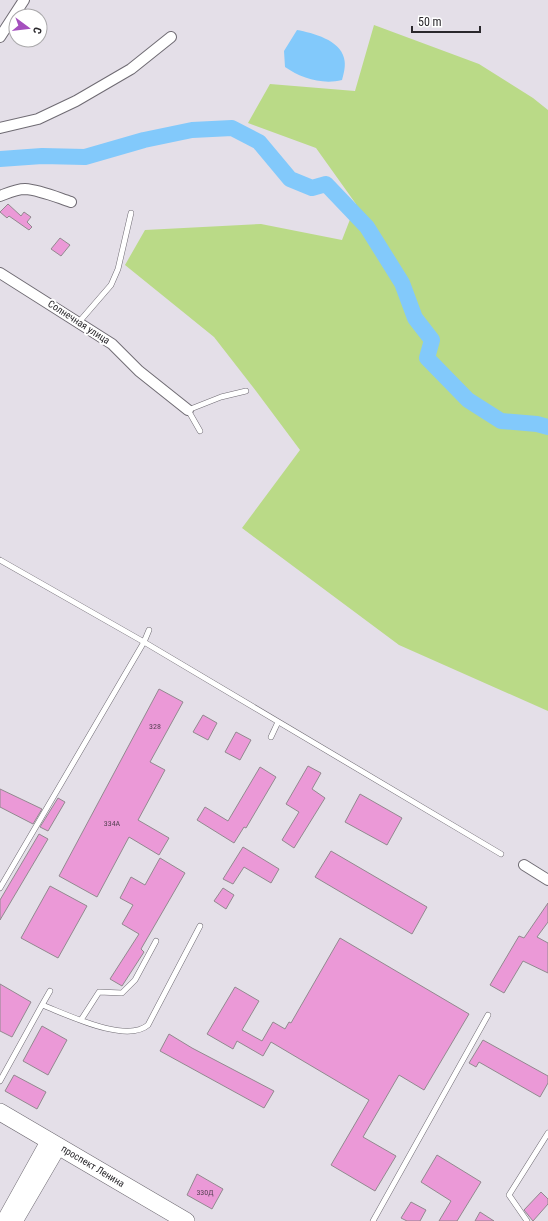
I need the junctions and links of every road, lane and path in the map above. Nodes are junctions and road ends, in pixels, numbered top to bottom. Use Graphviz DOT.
graph roads {
  1 [pos="24,0"];
  2 [pos="0,37"];
  3 [pos="171,37"];
  4 [pos="0,128"];
  5 [pos="0,196"];
  6 [pos="71,202"];
  7 [pos="131,213"];
  8 [pos="0,273"];
  9 [pos="79,322"];
  10 [pos="246,391"];
  11 [pos="188,410"];
  12 [pos="200,431"];
  13 [pos="0,560"];
  14 [pos="149,630"];
  15 [pos="144,642"];
  16 [pos="278,722"];
  17 [pos="271,737"];
  18 [pos="501,854"];
  19 [pos="524,865"];
  20 [pos="548,880"];
  21 [pos="0,888"];
  22 [pos="200,926"];
  23 [pos="156,941"];
  24 [pos="50,991"];
  25 [pos="42,1005"];
  26 [pos="488,1015"];
  27 [pos="81,1020"];
  28 [pos="0,1081"];
  29 [pos="0,1112"];
  30 [pos="548,1133"];
  31 [pos="54,1143"];
  32 [pos="8,1218"];
  33 [pos="186,1221"];
  34 [pos="373,1221"];
  35 [pos="527,1221"];
  1 -- 2 [label="street"];
  3 -- 4 [label="street"];
  5 -- 6 [label="street"];
  7 -- 9 [label="lane"];
  8 -- 9 [label="street, Солнечная улица"];
  9 -- 11 [label="street, Солнечная улица"];
  10 -- 11 [label="lane"];
  11 -- 12 [label="lane"];
  13 -- 15 [label="lane"];
  14 -- 15 [label="lane"];
  15 -- 16 [label="lane"];
  15 -- 21 [label="lane"];
  16 -- 17 [label="lane"];
  16 -- 18 [label="lane"];
  19 -- 20 [label="street"];
  22 -- 27 [label="lane"];
  23 -- 27 [label="lane"];
  24 -- 25 [label="lane"];
  25 -- 27 [label="lane"];
  25 -- 28 [label="lane"];
  26 -- 34 [label="lane"];
  29 -- 31 [label="main road, проспект Ленина"];
  30 -- 35 [label="lane"];
  31 -- 32 [label="main road"];
  31 -- 33 [label="main road, проспект Ленина"];
}
